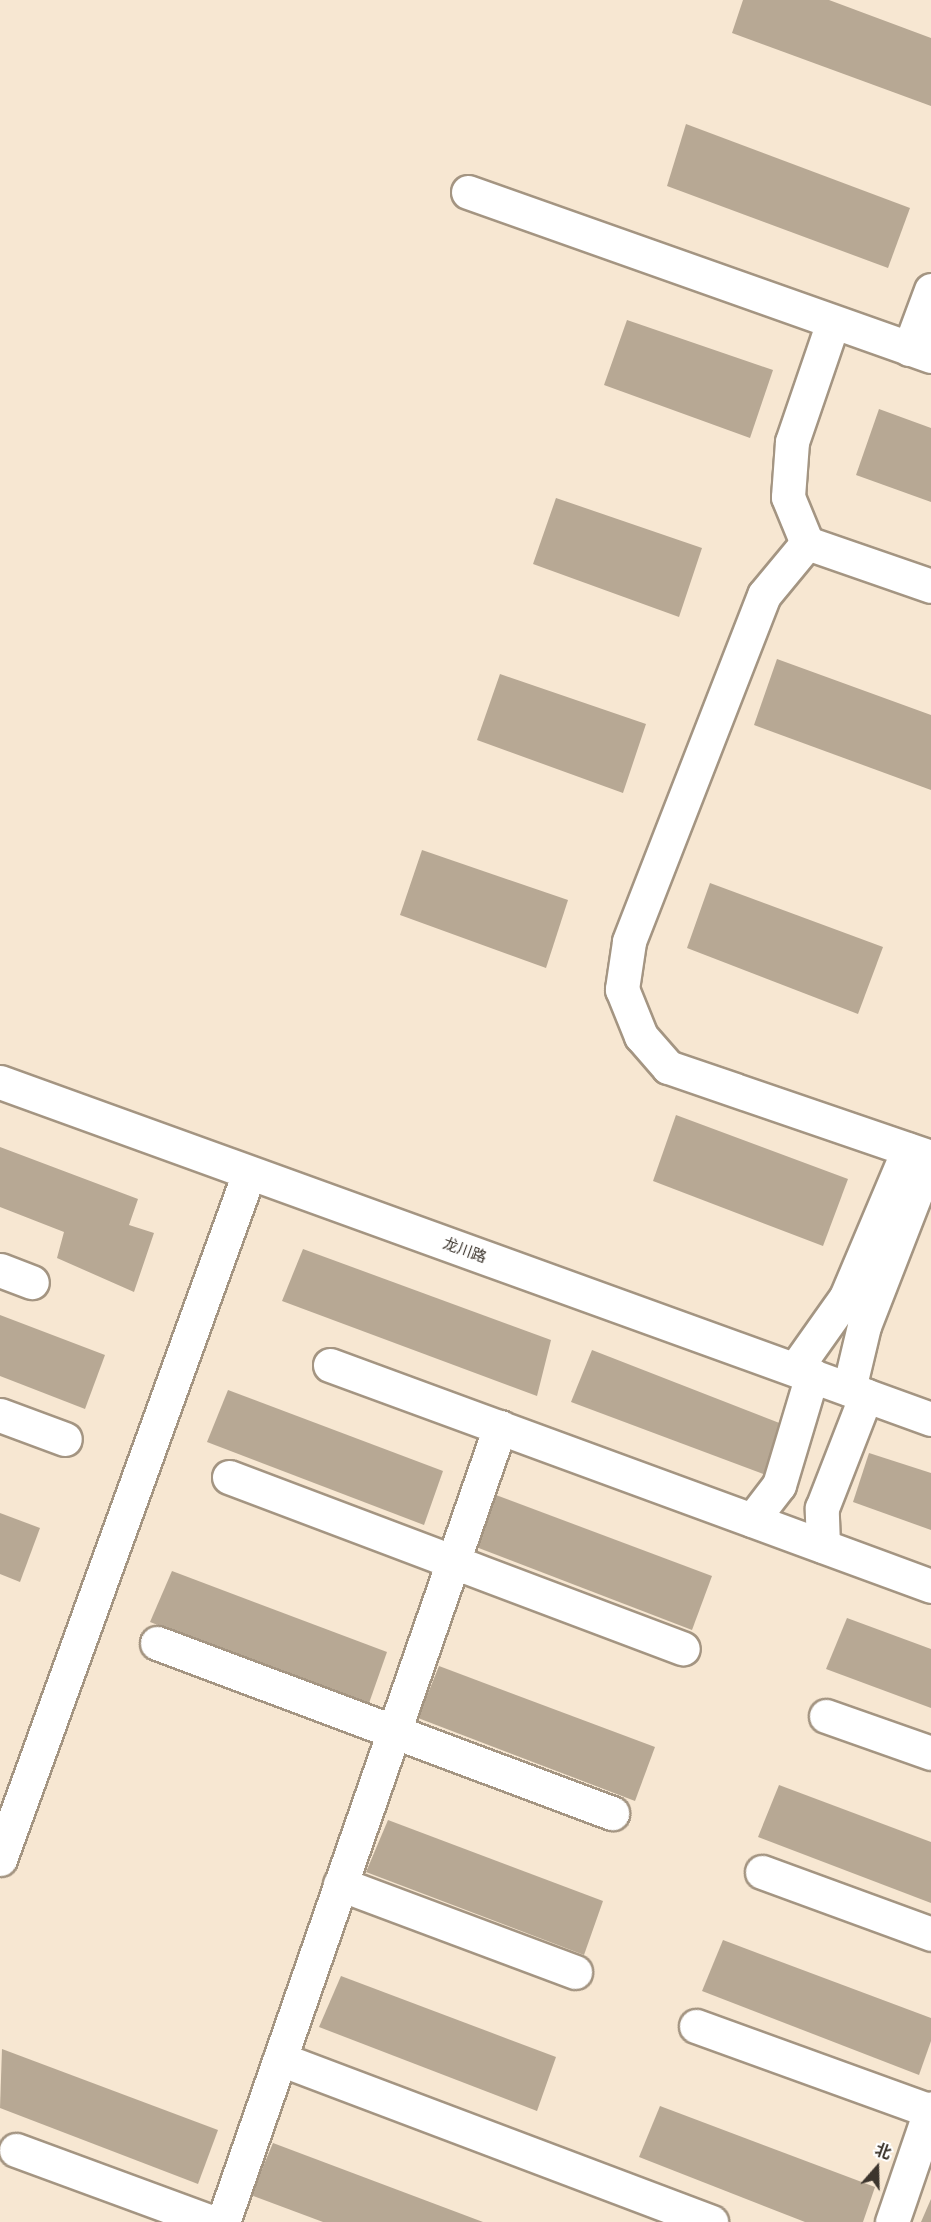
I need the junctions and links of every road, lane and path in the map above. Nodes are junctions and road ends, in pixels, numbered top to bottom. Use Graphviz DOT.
graph roads {
  1 [pos="468,192"];
  2 [pos="931,290"];
  3 [pos="833,321"];
  4 [pos="920,352"];
  5 [pos="807,543"];
  6 [pos="931,586"];
  7 [pos="0,1082"];
  8 [pos="923,1155"];
  9 [pos="249,1173"];
  10 [pos="0,1270"];
  11 [pos="32,1282"];
  12 [pos="330,1365"];
  13 [pos="803,1372"];
  14 [pos="858,1392"];
  15 [pos="0,1414"];
  16 [pos="931,1419"];
  17 [pos="500,1427"];
  18 [pos="65,1439"];
  19 [pos="229,1477"];
  20 [pos="752,1520"];
  21 [pos="823,1546"];
  22 [pos="453,1562"];
  23 [pos="931,1586"];
  24 [pos="157,1643"];
  25 [pos="683,1649"];
  26 [pos="826,1716"];
  27 [pos="394,1731"];
  28 [pos="931,1754"];
  29 [pos="612,1813"];
  30 [pos="0,1859"];
  31 [pos="762,1872"];
  32 [pos="340,1884"];
  33 [pos="931,1934"];
  34 [pos="575,1972"];
  35 [pos="696,2026"];
  36 [pos="280,2059"];
  37 [pos="931,2110"];
  38 [pos="16,2150"];
  39 [pos="212,2222"];
  40 [pos="223,2222"];
  41 [pos="711,2222"];
  42 [pos="892,2222"];
  1 -- 3 [label="street"];
  2 -- 4 [label="street"];
  3 -- 4 [label="street"];
  3 -- 5 [label="street"];
  5 -- 6 [label="street"];
  5 -- 8 [label="street"];
  7 -- 9 [label="street, 龙川路"];
  8 -- 13 [label="street"];
  8 -- 14 [label="street"];
  9 -- 13 [label="street, 龙川路"];
  9 -- 30 [label="street"];
  10 -- 11 [label="street"];
  12 -- 17 [label="street"];
  13 -- 14 [label="street, 龙川路"];
  13 -- 20 [label="street"];
  14 -- 16 [label="street, 龙川路"];
  14 -- 21 [label="street"];
  15 -- 18 [label="street"];
  17 -- 20 [label="street"];
  17 -- 22 [label="street"];
  19 -- 22 [label="street"];
  20 -- 21 [label="street"];
  21 -- 23 [label="street"];
  22 -- 25 [label="street"];
  22 -- 27 [label="street"];
  24 -- 27 [label="street"];
  26 -- 28 [label="street"];
  27 -- 29 [label="street"];
  27 -- 32 [label="street"];
  31 -- 33 [label="street"];
  32 -- 34 [label="street"];
  32 -- 36 [label="street"];
  35 -- 37 [label="street"];
  36 -- 40 [label="street"];
  36 -- 41 [label="street"];
  37 -- 42 [label="street"];
  38 -- 39 [label="street"];
}
